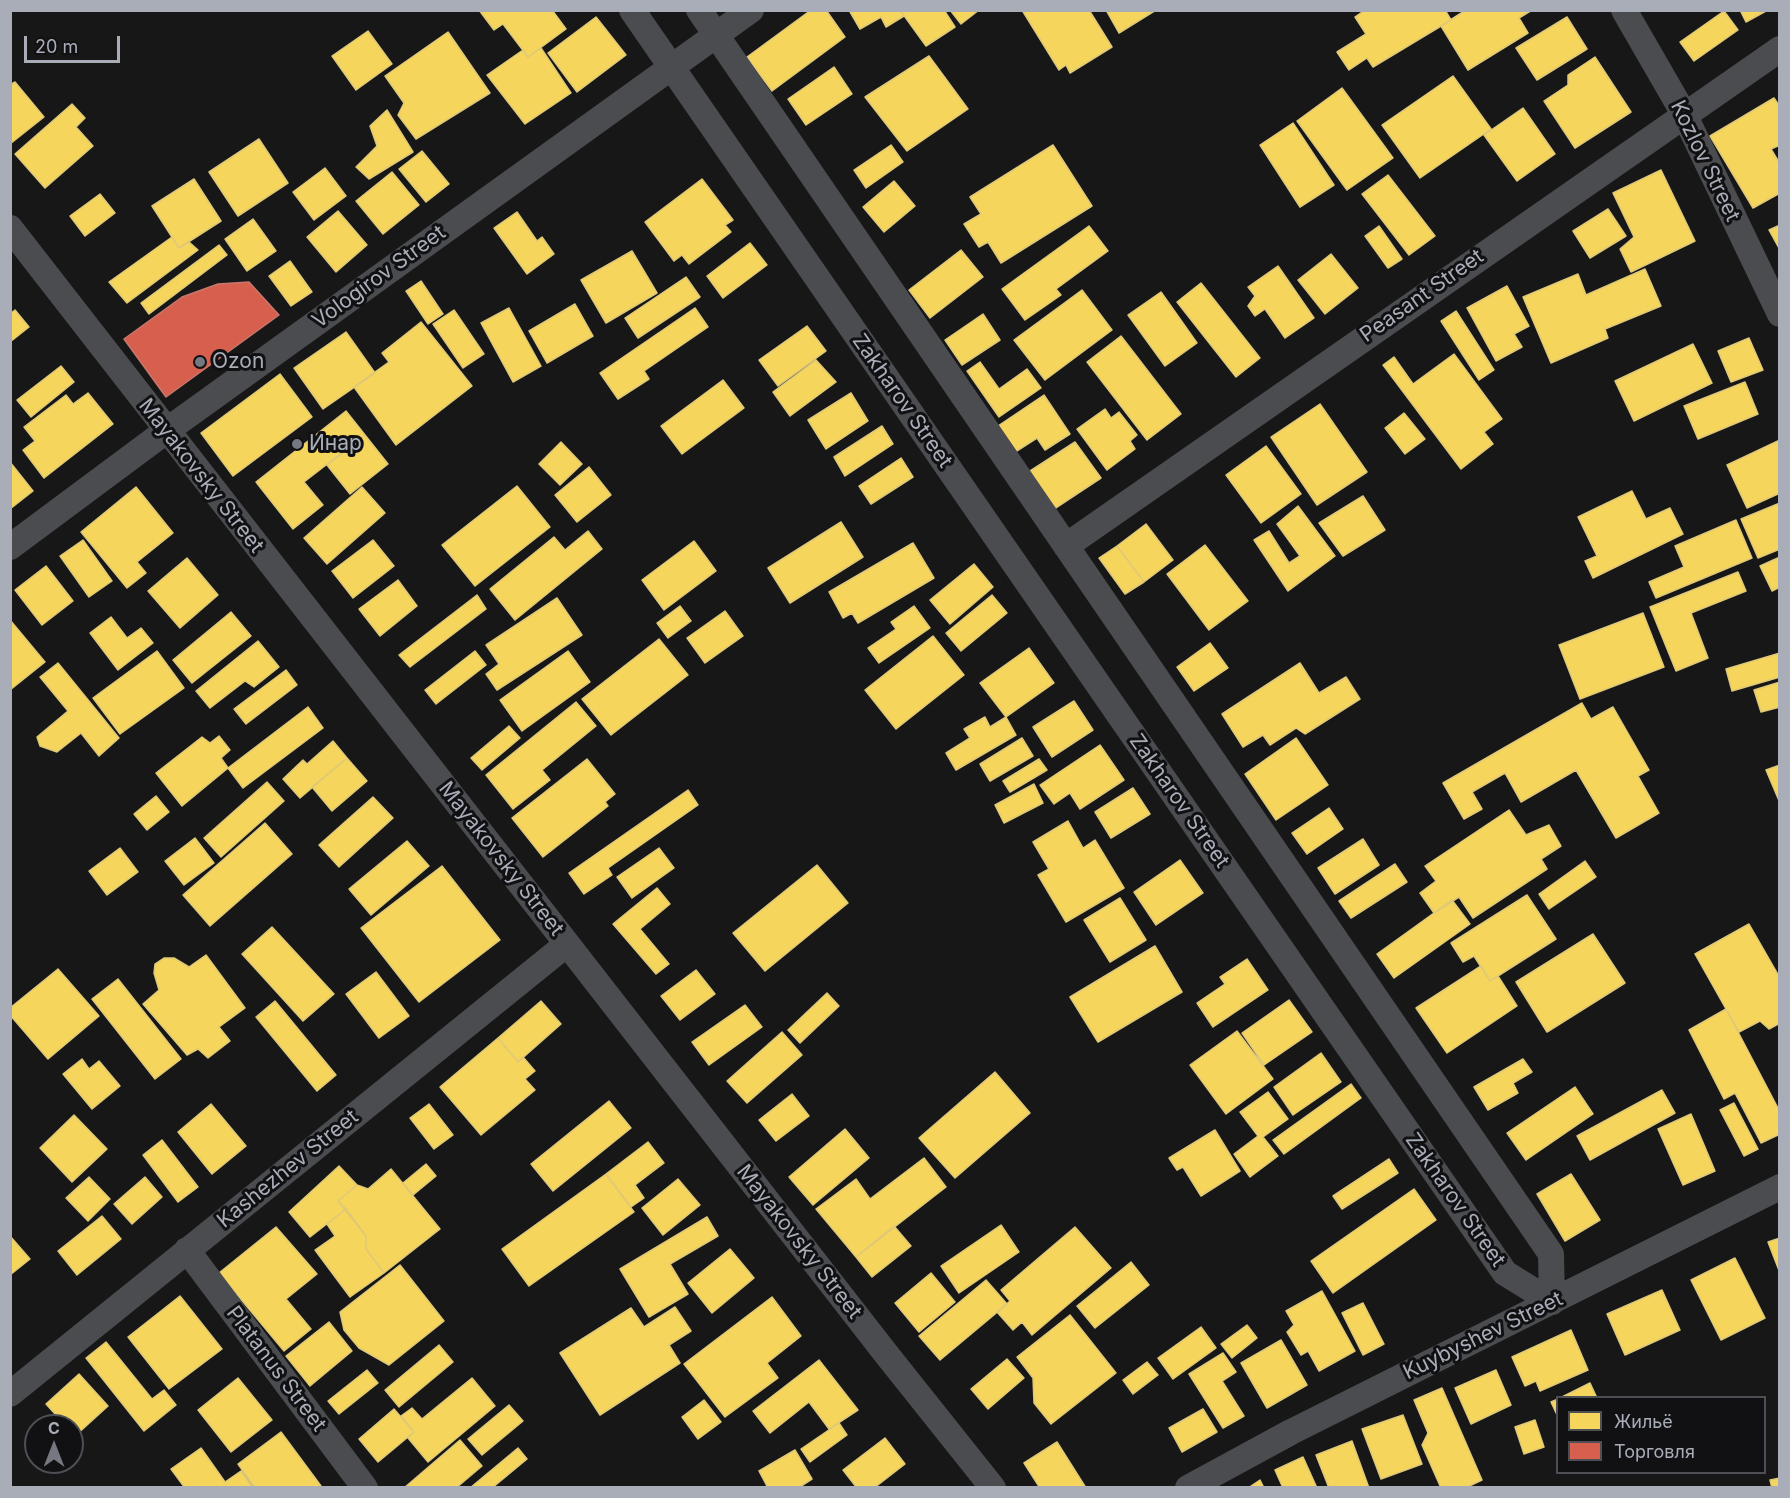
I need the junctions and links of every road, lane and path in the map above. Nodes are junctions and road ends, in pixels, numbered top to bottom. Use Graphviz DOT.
graph roads {
  1 [pos="632,10"];
  2 [pos="699,10"];
  3 [pos="751,10"];
  4 [pos="1624,10"];
  5 [pos="716,34"];
  6 [pos="1779,49"];
  7 [pos="671,66"];
  8 [pos="1684,114"];
  9 [pos="10,228"];
  10 [pos="1779,314"];
  11 [pos="166,430"];
  12 [pos="1066,546"];
  13 [pos="10,547"];
  14 [pos="567,945"];
  15 [pos="1779,1187"];
  16 [pos="187,1250"];
  17 [pos="1552,1302"];
  18 [pos="10,1394"];
  19 [pos="365,1488"];
  20 [pos="993,1488"];
  21 [pos="1188,1488"];
  1 -- 7 [label="street, Zakharov Street"];
  2 -- 5 [label="street"];
  3 -- 5 [label="street, Vologirov Street"];
  4 -- 8 [label="street, Kozlov Street"];
  5 -- 7 [label="street, Vologirov Street"];
  5 -- 12 [label="street"];
  6 -- 8 [label="street, Peasant Street"];
  7 -- 11 [label="street, Vologirov Street"];
  7 -- 17 [label="street, Zakharov Street"];
  8 -- 10 [label="street, Kozlov Street"];
  8 -- 12 [label="street, Peasant Street"];
  9 -- 11 [label="street, Mayakovsky Street"];
  11 -- 13 [label="street, Vologirov Street"];
  11 -- 14 [label="street, Mayakovsky Street"];
  12 -- 17 [label="street"];
  14 -- 16 [label="street, Kashezhev Street"];
  14 -- 20 [label="street, Mayakovsky Street"];
  15 -- 17 [label="street, Kuybyshev Street"];
  16 -- 18 [label="street, Kashezhev Street"];
  16 -- 19 [label="street, Platanus Street"];
  17 -- 21 [label="street, Kuybyshev Street"];
}
